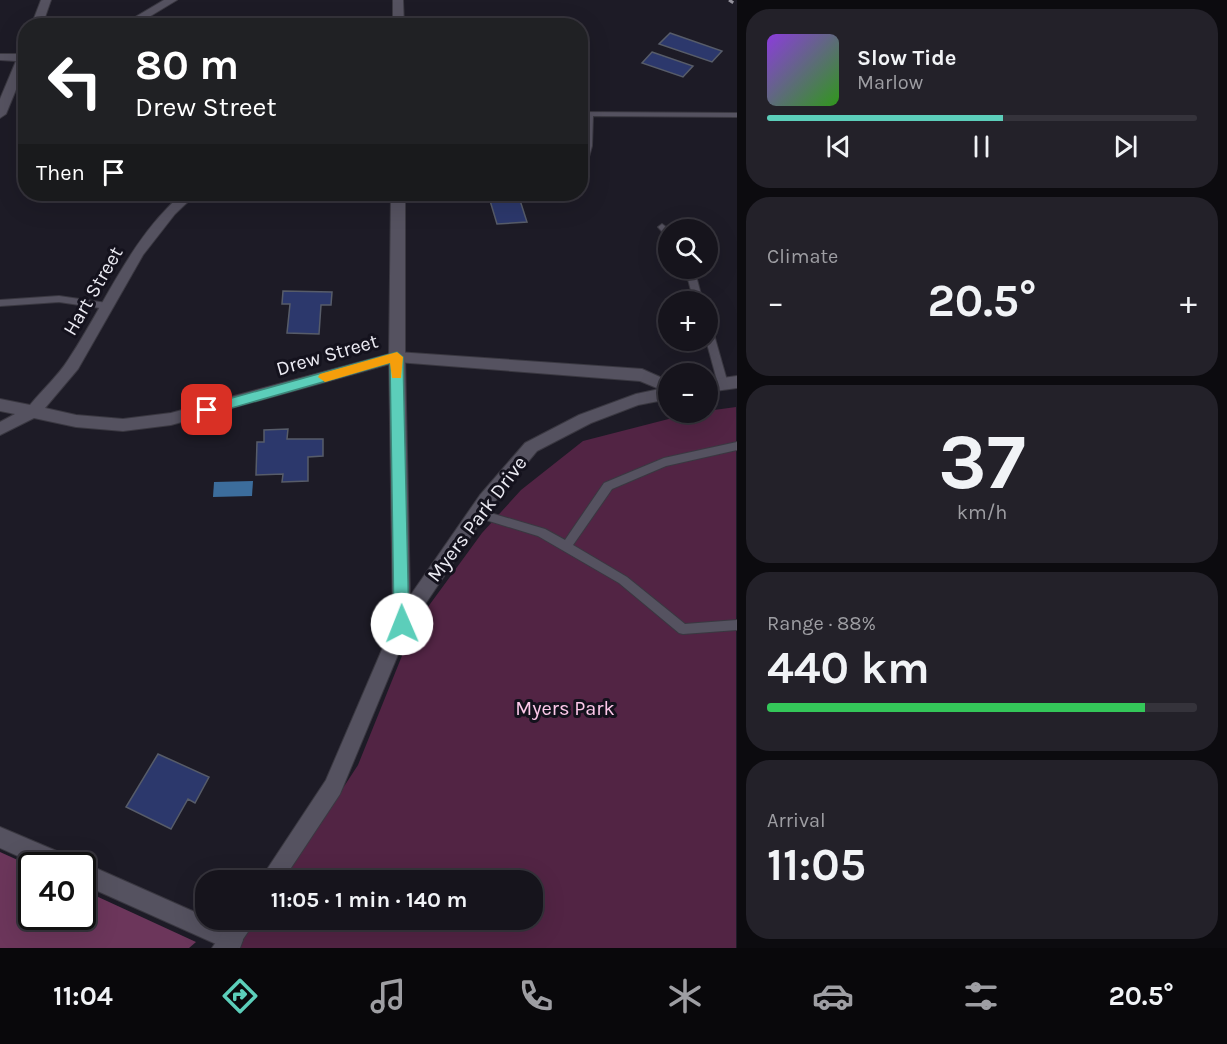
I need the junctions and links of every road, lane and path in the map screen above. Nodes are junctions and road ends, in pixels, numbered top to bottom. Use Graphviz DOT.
graph roads {
  1 [pos="46,0"];
  2 [pos="172,0"];
  3 [pos="398,0"];
  4 [pos="39,18"];
  5 [pos="139,18"];
  6 [pos="399,18"];
  7 [pos="18,56"];
  8 [pos="0,57"];
  9 [pos="18,70"];
  10 [pos="0,114"];
  11 [pos="588,114"];
  12 [pos="736,115"];
  13 [pos="182,201"];
  14 [pos="398,201"];
  15 [pos="0,303"];
  16 [pos="107,306"];
  17 [pos="714,351"];
  18 [pos="397,357"];
  19 [pos="658,382"];
  20 [pos="723,384"];
  21 [pos="658,395"];
  22 [pos="0,405"];
  23 [pos="34,411"];
  24 [pos="0,429"];
  25 [pos="736,446"];
  26 [pos="477,513"];
  27 [pos="566,547"];
  28 [pos="402,624"];
  29 [pos="736,625"];
  30 [pos="0,837"];
  31 [pos="34,852"];
  32 [pos="278,870"];
  33 [pos="96,880"];
  34 [pos="238,930"];
  35 [pos="227,944"];
  1 -- 4 [label="street"];
  2 -- 5 [label="street"];
  3 -- 6 [label="street"];
  7 -- 8 [label="street"];
  9 -- 10 [label="street"];
  11 -- 12 [label="lane"];
  13 -- 16 [label="street, Hart Street"];
  14 -- 18 [label="street"];
  15 -- 16 [label="lane"];
  16 -- 23 [label="street, Hart Street"];
  17 -- 20 [label="lane"];
  18 -- 19 [label="street, Drew Street"];
  18 -- 23 [label="street, Drew Street"];
  18 -- 28 [label="street"];
  21 -- 26 [label="street, Myers Park Drive"];
  22 -- 23 [label="street, Drew Street"];
  23 -- 24 [label="street"];
  25 -- 27 [label="lane"];
  26 -- 27 [label="lane"];
  26 -- 28 [label="street, Myers Park Drive"];
  27 -- 29 [label="lane"];
  28 -- 32 [label="street, Myers Park Drive"];
  30 -- 31 [label="street"];
  33 -- 35 [label="street"];
  34 -- 35 [label="street"];
}
